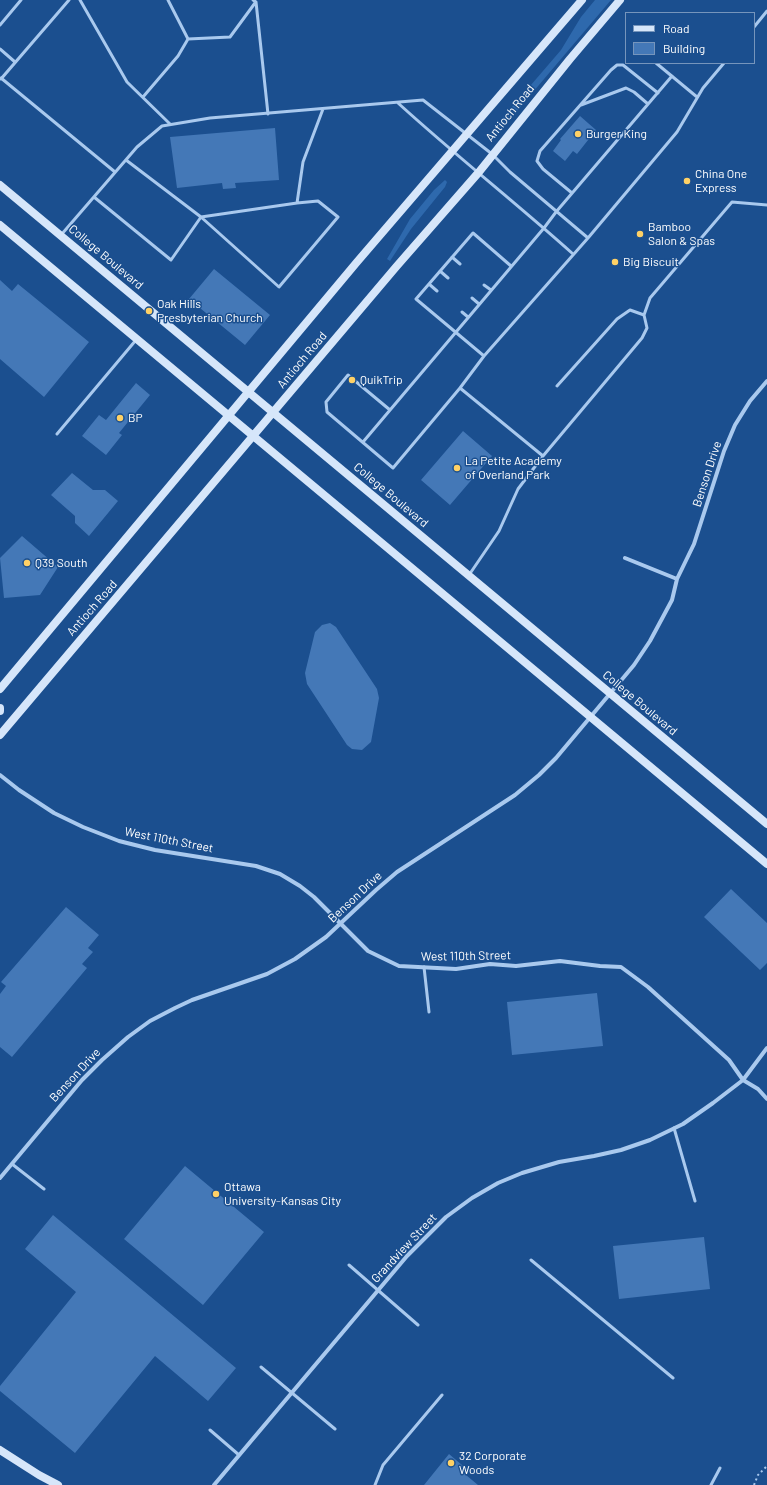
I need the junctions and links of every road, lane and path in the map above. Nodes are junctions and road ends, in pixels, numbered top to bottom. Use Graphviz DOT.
graph roads {
  1 [pos="21,0"];
  2 [pos="69,0"];
  3 [pos="80,0"];
  4 [pos="168,0"];
  5 [pos="582,0"];
  6 [pos="620,0"];
  7 [pos="254,1"];
  8 [pos="767,11"];
  9 [pos="0,25"];
  10 [pos="755,26"];
  11 [pos="188,39"];
  12 [pos="0,49"];
  13 [pos="15,62"];
  14 [pos="657,64"];
  15 [pos="723,64"];
  16 [pos="672,76"];
  17 [pos="1,79"];
  18 [pos="658,93"];
  19 [pos="143,97"];
  20 [pos="697,97"];
  21 [pos="398,103"];
  22 [pos="648,104"];
  23 [pos="580,106"];
  24 [pos="322,109"];
  25 [pos="268,114"];
  26 [pos="170,124"];
  27 [pos="467,134"];
  28 [pos="453,151"];
  29 [pos="492,154"];
  30 [pos="126,160"];
  31 [pos="115,172"];
  32 [pos="479,172"];
  33 [pos="0,185"];
  34 [pos="572,193"];
  35 [pos="94,197"];
  36 [pos="297,203"];
  37 [pos="767,205"];
  38 [pos="556,212"];
  39 [pos="202,217"];
  40 [pos="0,224"];
  41 [pos="544,228"];
  42 [pos="61,235"];
  43 [pos="588,238"];
  44 [pos="573,254"];
  45 [pos="452,257"];
  46 [pos="460,264"];
  47 [pos="511,266"];
  48 [pos="440,271"];
  49 [pos="448,278"];
  50 [pos="429,284"];
  51 [pos="484,284"];
  52 [pos="490,290"];
  53 [pos="438,291"];
  54 [pos="472,298"];
  55 [pos="479,304"];
  56 [pos="462,312"];
  57 [pos="644,315"];
  58 [pos="468,317"];
  59 [pos="455,332"];
  60 [pos="137,339"];
  61 [pos="484,356"];
  62 [pos="767,381"];
  63 [pos="557,386"];
  64 [pos="460,388"];
  65 [pos="249,391"];
  66 [pos="390,410"];
  67 [pos="274,412"];
  68 [pos="228,415"];
  69 [pos="57,434"];
  70 [pos="254,436"];
  71 [pos="363,442"];
  72 [pos="542,456"];
  73 [pos="625,558"];
  74 [pos="469,575"];
  75 [pos="677,579"];
  76 [pos="0,689"];
  77 [pos="610,694"];
  78 [pos="591,716"];
  79 [pos="0,735"];
  80 [pos="0,775"];
  81 [pos="767,824"];
  82 [pos="767,864"];
  83 [pos="341,923"];
  84 [pos="424,967"];
  85 [pos="429,1012"];
  86 [pos="767,1048"];
  87 [pos="742,1080"];
  88 [pos="767,1099"];
  89 [pos="674,1128"];
  90 [pos="12,1164"];
  91 [pos="0,1178"];
  92 [pos="44,1189"];
  93 [pos="695,1201"];
  94 [pos="531,1260"];
  95 [pos="349,1265"];
  96 [pos="379,1290"];
  97 [pos="418,1325"];
  98 [pos="261,1367"];
  99 [pos="673,1378"];
  100 [pos="292,1393"];
  101 [pos="442,1395"];
  102 [pos="335,1429"];
  103 [pos="210,1430"];
  104 [pos="0,1450"];
  105 [pos="239,1455"];
  106 [pos="767,1466"];
  107 [pos="720,1468"];
  108 [pos="58,1485"];
  109 [pos="214,1485"];
  110 [pos="375,1485"];
  111 [pos="711,1485"];
  112 [pos="754,1485"];
  1 -- 9 [label="lane"];
  2 -- 13 [label="lane"];
  3 -- 19 [label="lane"];
  4 -- 11 [label="lane"];
  5 -- 27 [label="main road, Antioch Road"];
  6 -- 29 [label="main road, Antioch Road"];
  7 -- 11 [label="lane"];
  7 -- 25 [label="lane"];
  8 -- 10 [label="lane"];
  11 -- 19 [label="lane"];
  12 -- 13 [label="lane"];
  13 -- 17 [label="lane"];
  14 -- 16 [label="lane"];
  15 -- 20 [label="lane"];
  16 -- 18 [label="lane"];
  16 -- 20 [label="lane"];
  17 -- 31 [label="lane"];
  18 -- 22 [label="lane"];
  18 -- 23 [label="lane"];
  19 -- 26 [label="lane"];
  20 -- 43 [label="lane"];
  21 -- 24 [label="lane"];
  21 -- 27 [label="lane"];
  21 -- 28 [label="lane"];
  22 -- 23 [label="lane"];
  22 -- 34 [label="lane"];
  23 -- 34 [label="lane"];
  24 -- 25 [label="lane"];
  24 -- 36 [label="lane"];
  25 -- 26 [label="lane"];
  26 -- 30 [label="lane"];
  27 -- 28 [label="main road, Antioch Road"];
  27 -- 29 [label="lane"];
  28 -- 32 [label="lane"];
  28 -- 65 [label="main road, Antioch Road"];
  29 -- 32 [label="main road, Antioch Road"];
  29 -- 38 [label="lane"];
  30 -- 31 [label="lane"];
  30 -- 39 [label="lane"];
  31 -- 35 [label="lane"];
  32 -- 41 [label="lane"];
  32 -- 67 [label="main road, Antioch Road"];
  33 -- 42 [label="main road, College Boulevard"];
  34 -- 38 [label="lane"];
  35 -- 39 [label="lane"];
  35 -- 42 [label="lane"];
  36 -- 39 [label="lane"];
  36 -- 39 [label="lane"];
  37 -- 57 [label="lane"];
  38 -- 41 [label="lane"];
  38 -- 43 [label="lane"];
  40 -- 60 [label="main road"];
  41 -- 44 [label="lane"];
  41 -- 47 [label="lane"];
  42 -- 65 [label="main road, College Boulevard"];
  43 -- 44 [label="lane"];
  44 -- 61 [label="lane"];
  45 -- 46 [label="lane"];
  45 -- 47 [label="lane"];
  45 -- 48 [label="lane"];
  47 -- 52 [label="lane"];
  48 -- 49 [label="lane"];
  48 -- 50 [label="lane"];
  50 -- 53 [label="lane"];
  50 -- 59 [label="lane"];
  51 -- 52 [label="lane"];
  52 -- 55 [label="lane"];
  54 -- 55 [label="lane"];
  55 -- 58 [label="lane"];
  56 -- 58 [label="lane"];
  57 -- 63 [label="lane"];
  57 -- 72 [label="lane"];
  58 -- 59 [label="lane"];
  59 -- 61 [label="lane"];
  59 -- 66 [label="lane"];
  60 -- 68 [label="main road"];
  60 -- 69 [label="lane"];
  61 -- 64 [label="lane"];
  62 -- 75 [label="street, Benson Drive"];
  64 -- 71 [label="lane"];
  64 -- 72 [label="lane"];
  65 -- 67 [label="main road, College Boulevard"];
  65 -- 68 [label="main road, Antioch Road"];
  66 -- 71 [label="lane"];
  66 -- 71 [label="lane"];
  67 -- 70 [label="main road, Antioch Road"];
  67 -- 74 [label="main road, College Boulevard"];
  68 -- 70 [label="main road"];
  68 -- 76 [label="main road, Antioch Road"];
  70 -- 78 [label="main road"];
  70 -- 79 [label="main road, Antioch Road"];
  72 -- 74 [label="lane"];
  73 -- 75 [label="street"];
  74 -- 77 [label="main road, College Boulevard"];
  75 -- 77 [label="street, Benson Drive"];
  77 -- 78 [label="street, Benson Drive"];
  77 -- 81 [label="main road, College Boulevard"];
  78 -- 82 [label="main road"];
  78 -- 83 [label="street, Benson Drive"];
  80 -- 83 [label="street, West 110th Street"];
  83 -- 84 [label="street, West 110th Street"];
  83 -- 90 [label="street, Benson Drive"];
  84 -- 85 [label="lane"];
  84 -- 87 [label="street, West 110th Street"];
  86 -- 87 [label="street, Grandview Street"];
  87 -- 88 [label="street, West 110th Street"];
  87 -- 89 [label="street, Grandview Street"];
  89 -- 93 [label="lane"];
  89 -- 96 [label="street, Grandview Street"];
  90 -- 91 [label="street, Benson Drive"];
  90 -- 92 [label="lane"];
  94 -- 99 [label="lane"];
  95 -- 96 [label="lane"];
  96 -- 97 [label="lane"];
  96 -- 100 [label="street, Grandview Street"];
  98 -- 100 [label="lane"];
  100 -- 102 [label="lane"];
  100 -- 105 [label="street, Grandview Street"];
  101 -- 110 [label="lane"];
  103 -- 105 [label="lane"];
  104 -- 108 [label="main road"];
  105 -- 109 [label="street, Grandview Street"];
  106 -- 112 [label="path"];
  107 -- 111 [label="lane"];
}
